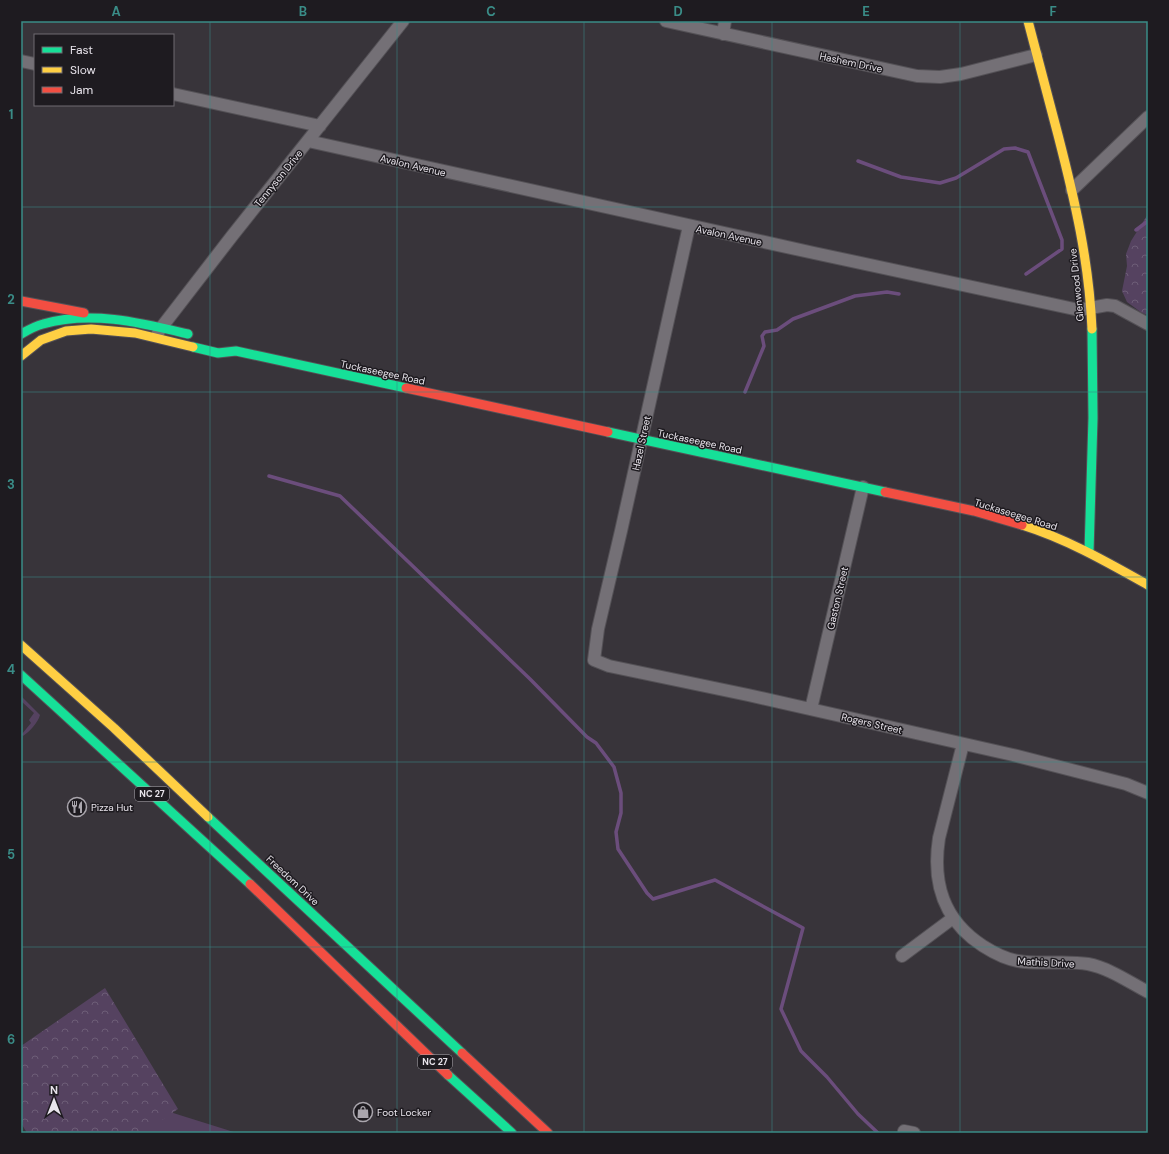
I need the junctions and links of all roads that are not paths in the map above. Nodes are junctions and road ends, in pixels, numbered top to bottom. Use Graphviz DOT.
graph roads {
  1 [pos="403,21"];
  2 [pos="666,21"];
  3 [pos="725,21"];
  4 [pos="1028,21"];
  5 [pos="723,34"];
  6 [pos="1036,55"];
  7 [pos="21,61"];
  8 [pos="34,64"];
  9 [pos="174,94"];
  10 [pos="1148,117"];
  11 [pos="320,126"];
  12 [pos="308,141"];
  13 [pos="1072,190"];
  14 [pos="689,226"];
  15 [pos="21,301"];
  16 [pos="1091,309"];
  17 [pos="117,319"];
  18 [pos="1148,324"];
  19 [pos="21,333"];
  20 [pos="159,333"];
  21 [pos="195,336"];
  22 [pos="222,343"];
  23 [pos="236,352"];
  24 [pos="21,355"];
  25 [pos="642,439"];
  26 [pos="863,487"];
  27 [pos="1089,552"];
  28 [pos="1148,585"];
  29 [pos="21,645"];
  30 [pos="594,660"];
  31 [pos="21,675"];
  32 [pos="811,709"];
  33 [pos="59,710"];
  34 [pos="114,728"];
  35 [pos="963,744"];
  36 [pos="1148,793"];
  37 [pos="953,918"];
  38 [pos="902,956"];
  39 [pos="367,981"];
  40 [pos="1148,992"];
  41 [pos="512,1133"];
  42 [pos="548,1133"];
  1 -- 11 [label="street, Tennyson Drive"];
  2 -- 5 [label="street, Hashem Drive"];
  3 -- 5 [label="street"];
  4 -- 6 [label="main road, Glenwood Drive"];
  5 -- 6 [label="street, Hashem Drive"];
  6 -- 13 [label="main road, Glenwood Drive"];
  7 -- 8 [label="street"];
  9 -- 11 [label="street"];
  10 -- 13 [label="street"];
  11 -- 12 [label="street, Tennyson Drive"];
  12 -- 14 [label="street, Avalon Avenue"];
  12 -- 20 [label="street, Tennyson Drive"];
  13 -- 16 [label="main road, Glenwood Drive"];
  14 -- 16 [label="street, Avalon Avenue"];
  14 -- 25 [label="street, Hazel Street"];
  15 -- 17 [label="main road"];
  16 -- 18 [label="street, Avalon Avenue"];
  16 -- 27 [label="main road, Glenwood Drive"];
  17 -- 19 [label="main road, Tuckaseegee Road"];
  17 -- 20 [label="main road, Tuckaseegee Road"];
  19 -- 24 [label="main road"];
  20 -- 21 [label="main road, Tuckaseegee Road"];
  20 -- 23 [label="main road, Tuckaseegee Road"];
  20 -- 24 [label="main road, Tuckaseegee Road"];
  22 -- 23 [label="main road, Tuckaseegee Road"];
  23 -- 25 [label="main road, Tuckaseegee Road"];
  25 -- 26 [label="main road, Tuckaseegee Road"];
  25 -- 30 [label="street, Hazel Street"];
  26 -- 27 [label="main road, Tuckaseegee Road"];
  26 -- 32 [label="street, Gaston Street"];
  27 -- 28 [label="main road, Tuckaseegee Road"];
  29 -- 34 [label="main road, Freedom Drive / NC 27"];
  30 -- 32 [label="street, Rogers Street"];
  31 -- 33 [label="main road, Freedom Drive / NC 27"];
  32 -- 35 [label="street, Rogers Street"];
  33 -- 34 [label="main road"];
  33 -- 39 [label="main road, Freedom Drive / NC 27"];
  34 -- 39 [label="main road, Freedom Drive / NC 27"];
  35 -- 36 [label="street, Rogers Street"];
  35 -- 37 [label="street, Mathis Drive"];
  37 -- 38 [label="street"];
  37 -- 40 [label="street, Mathis Drive"];
  39 -- 41 [label="main road, Freedom Drive / NC 27"];
  39 -- 42 [label="main road, Freedom Drive / NC 27"];
}
